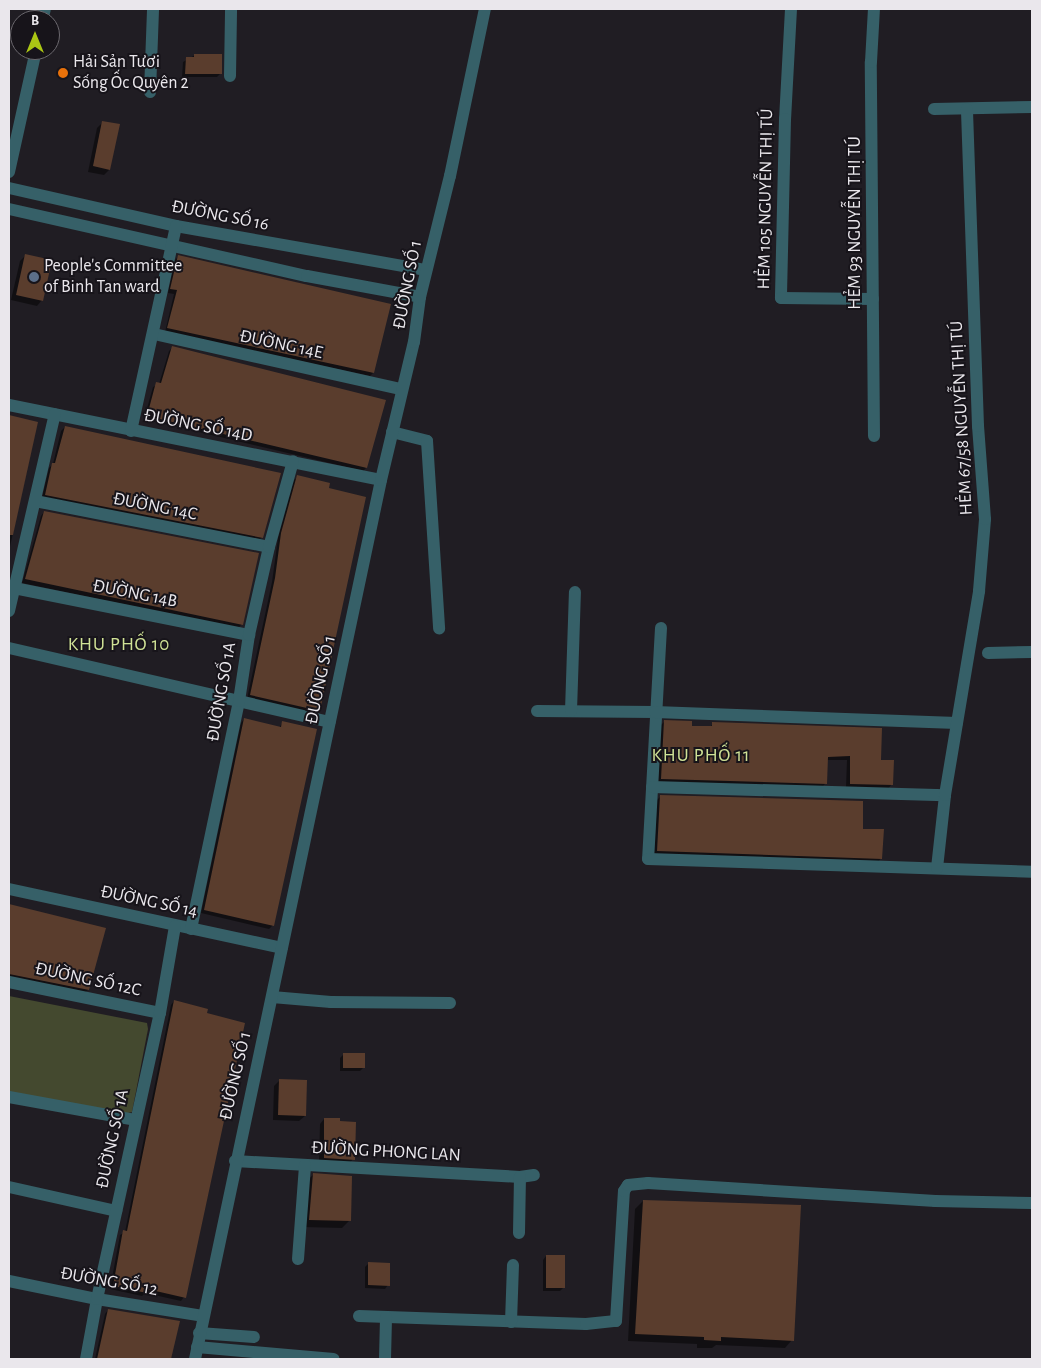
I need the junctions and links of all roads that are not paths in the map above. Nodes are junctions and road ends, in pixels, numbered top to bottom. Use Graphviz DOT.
graph roads {
  1 [pos="153,9"];
  2 [pos="231,9"];
  3 [pos="485,9"];
  4 [pos="791,9"];
  5 [pos="874,9"];
  6 [pos="34,60"];
  7 [pos="230,76"];
  8 [pos="150,92"];
  9 [pos="1032,107"];
  10 [pos="934,109"];
  11 [pos="967,109"];
  12 [pos="9,172"];
  13 [pos="9,188"];
  14 [pos="77,204"];
  15 [pos="9,209"];
  16 [pos="73,223"];
  17 [pos="176,226"];
  18 [pos="172,245"];
  19 [pos="426,270"];
  20 [pos="420,296"];
  21 [pos="873,299"];
  22 [pos="154,334"];
  23 [pos="401,389"];
  24 [pos="9,404"];
  25 [pos="55,414"];
  26 [pos="131,431"];
  27 [pos="392,432"];
  28 [pos="874,436"];
  29 [pos="294,461"];
  30 [pos="381,480"];
  31 [pos="35,501"];
  32 [pos="269,547"];
  33 [pos="14,588"];
  34 [pos="574,592"];
  35 [pos="9,611"];
  36 [pos="661,628"];
  37 [pos="439,629"];
  38 [pos="249,635"];
  39 [pos="9,648"];
  40 [pos="1032,652"];
  41 [pos="988,654"];
  42 [pos="239,701"];
  43 [pos="571,710"];
  44 [pos="537,711"];
  45 [pos="655,712"];
  46 [pos="330,722"];
  47 [pos="957,723"];
  48 [pos="652,786"];
  49 [pos="945,795"];
  50 [pos="937,868"];
  51 [pos="1032,872"];
  52 [pos="9,889"];
  53 [pos="175,926"];
  54 [pos="191,930"];
  55 [pos="282,948"];
  56 [pos="9,982"];
  57 [pos="272,997"];
  58 [pos="450,1003"];
  59 [pos="160,1013"];
  60 [pos="9,1097"];
  61 [pos="135,1120"];
  62 [pos="235,1160"];
  63 [pos="305,1165"];
  64 [pos="534,1176"];
  65 [pos="520,1177"];
  66 [pos="9,1187"];
  67 [pos="1032,1203"];
  68 [pos="116,1211"];
  69 [pos="518,1233"];
  70 [pos="298,1259"];
  71 [pos="513,1265"];
  72 [pos="9,1281"];
  73 [pos="97,1299"];
  74 [pos="203,1316"];
  75 [pos="359,1316"];
  76 [pos="386,1317"];
  77 [pos="511,1322"];
  78 [pos="199,1333"];
  79 [pos="254,1336"];
  80 [pos="196,1353"];
  81 [pos="86,1359"];
  82 [pos="333,1359"];
  83 [pos="385,1359"];
  1 -- 8 [label="street"];
  2 -- 7 [label="street"];
  3 -- 19 [label="street, ĐƯỜNG SỐ 1"];
  4 -- 21 [label="street, HẺM 105 NGUYỄN THỊ TÚ"];
  5 -- 21 [label="street, HẺM 93 NGUYỄN THỊ TÚ"];
  6 -- 12 [label="street"];
  9 -- 11 [label="street"];
  10 -- 11 [label="street"];
  11 -- 47 [label="street, HẺM 67/58 NGUYỄN THỊ TÚ"];
  13 -- 14 [label="street, ĐƯỜNG SỐ 16"];
  14 -- 16 [label="street"];
  14 -- 17 [label="street, ĐƯỜNG SỐ 16"];
  15 -- 16 [label="street"];
  16 -- 18 [label="street"];
  17 -- 18 [label="street"];
  17 -- 19 [label="street, ĐƯỜNG SỐ 16"];
  18 -- 20 [label="street"];
  18 -- 22 [label="street"];
  19 -- 20 [label="street, ĐƯỜNG SỐ 1"];
  20 -- 23 [label="street, ĐƯỜNG SỐ 1"];
  21 -- 28 [label="street, HẺM 93 NGUYỄN THỊ TÚ"];
  22 -- 23 [label="street, ĐƯỜNG 14E"];
  22 -- 26 [label="street"];
  23 -- 27 [label="street, ĐƯỜNG SỐ 1"];
  24 -- 25 [label="street, ĐƯỜNG SỐ 14D"];
  25 -- 26 [label="street, ĐƯỜNG SỐ 14D"];
  25 -- 31 [label="street"];
  26 -- 29 [label="street, ĐƯỜNG SỐ 14D"];
  27 -- 30 [label="street, ĐƯỜNG SỐ 1"];
  27 -- 37 [label="street"];
  29 -- 30 [label="street, ĐƯỜNG SỐ 14D"];
  29 -- 32 [label="street, ĐƯỜNG SỐ 1A"];
  30 -- 46 [label="street, ĐƯỜNG SỐ 1"];
  31 -- 32 [label="street, ĐƯỜNG 14C"];
  31 -- 33 [label="street"];
  32 -- 38 [label="street, ĐƯỜNG SỐ 1A"];
  33 -- 35 [label="street"];
  33 -- 38 [label="street, ĐƯỜNG 14B"];
  34 -- 43 [label="street"];
  36 -- 45 [label="street"];
  38 -- 42 [label="street, ĐƯỜNG SỐ 1A"];
  39 -- 42 [label="street"];
  40 -- 41 [label="street"];
  42 -- 46 [label="street"];
  42 -- 54 [label="street, ĐƯỜNG SỐ 1A"];
  43 -- 44 [label="street"];
  43 -- 45 [label="street"];
  45 -- 47 [label="street"];
  45 -- 48 [label="street"];
  46 -- 55 [label="street, ĐƯỜNG SỐ 1"];
  47 -- 49 [label="street, HẺM 67/58 NGUYỄN THỊ TÚ"];
  48 -- 49 [label="street"];
  48 -- 50 [label="street"];
  49 -- 50 [label="street, HẺM 67/58 NGUYỄN THỊ TÚ"];
  50 -- 51 [label="street"];
  52 -- 53 [label="street, ĐƯỜNG SỐ 14"];
  53 -- 54 [label="street, ĐƯỜNG SỐ 14"];
  53 -- 59 [label="street, ĐƯỜNG SỐ 1A"];
  54 -- 55 [label="street, ĐƯỜNG SỐ 14"];
  55 -- 57 [label="street, ĐƯỜNG SỐ 1"];
  56 -- 59 [label="street, ĐƯỜNG SỐ 12C"];
  57 -- 58 [label="street"];
  57 -- 62 [label="street, ĐƯỜNG SỐ 1"];
  59 -- 61 [label="street, ĐƯỜNG SỐ 1A"];
  60 -- 61 [label="street"];
  61 -- 68 [label="street, ĐƯỜNG SỐ 1A"];
  62 -- 63 [label="street, ĐƯỜNG PHONG LAN"];
  62 -- 74 [label="street, ĐƯỜNG SỐ 1"];
  63 -- 65 [label="street, ĐƯỜNG PHONG LAN"];
  63 -- 70 [label="street"];
  64 -- 65 [label="street, ĐƯỜNG PHONG LAN"];
  65 -- 69 [label="street"];
  66 -- 68 [label="street"];
  67 -- 77 [label="street"];
  68 -- 73 [label="street, ĐƯỜNG SỐ 1A"];
  71 -- 77 [label="street"];
  72 -- 73 [label="street, ĐƯỜNG SỐ 12"];
  73 -- 74 [label="street, ĐƯỜNG SỐ 12"];
  73 -- 81 [label="street, ĐƯỜNG SỐ 1A"];
  74 -- 78 [label="street, ĐƯỜNG SỐ 1"];
  75 -- 76 [label="street"];
  76 -- 77 [label="street"];
  76 -- 83 [label="street"];
  78 -- 79 [label="street"];
  78 -- 80 [label="street, ĐƯỜNG SỐ 1"];
  80 -- 82 [label="street"];
}
